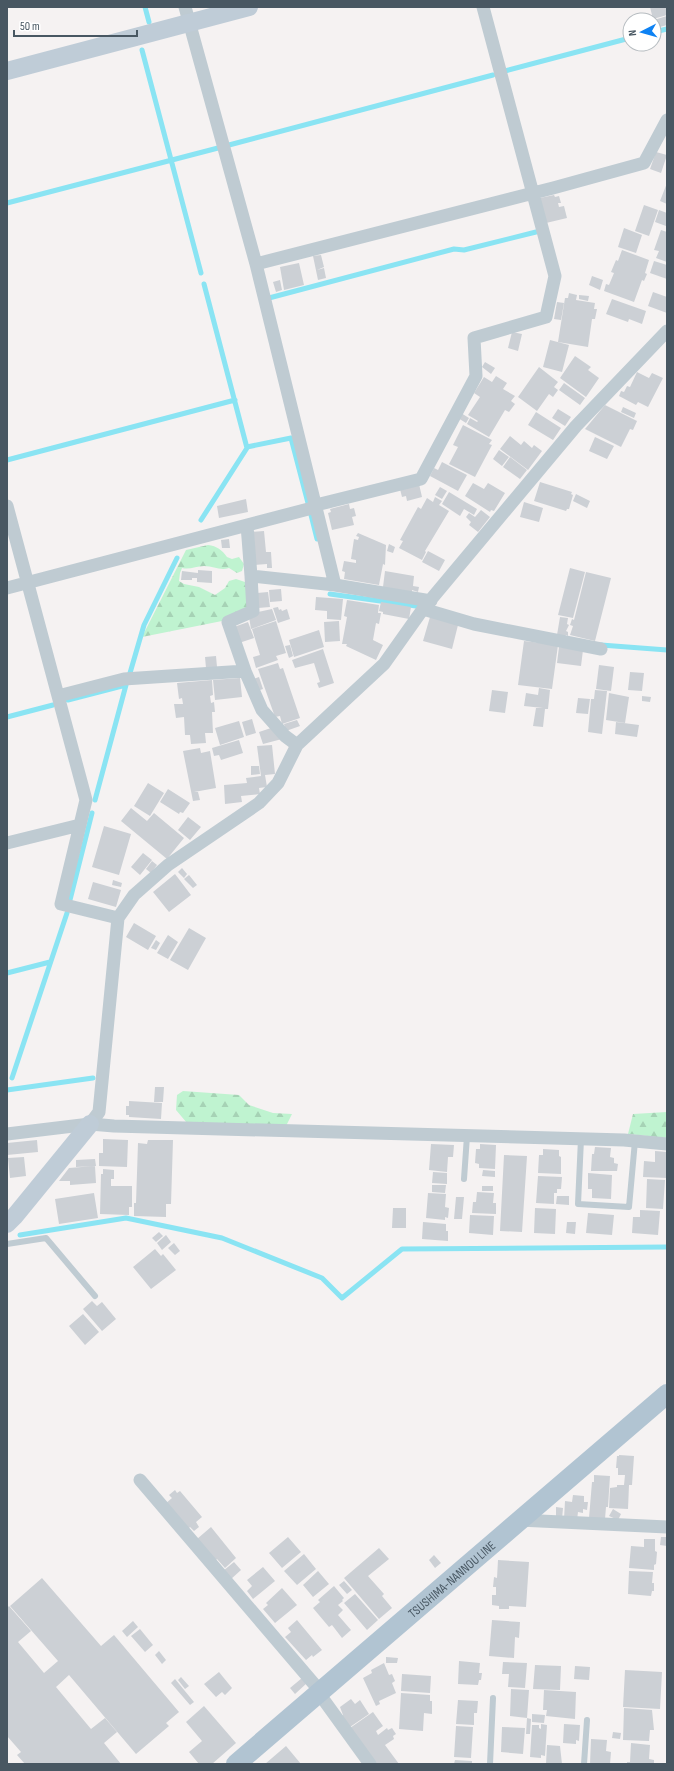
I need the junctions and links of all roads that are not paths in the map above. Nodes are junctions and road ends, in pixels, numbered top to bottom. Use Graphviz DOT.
graph roads {
  1 [pos="249,7"];
  2 [pos="483,7"];
  3 [pos="187,15"];
  4 [pos="7,71"];
  5 [pos="667,120"];
  6 [pos="533,194"];
  7 [pos="256,264"];
  8 [pos="667,331"];
  9 [pos="7,506"];
  10 [pos="316,506"];
  11 [pos="247,525"];
  12 [pos="251,576"];
  13 [pos="27,583"];
  14 [pos="335,585"];
  15 [pos="7,588"];
  16 [pos="427,605"];
  17 [pos="601,649"];
  18 [pos="245,671"];
  19 [pos="58,696"];
  20 [pos="296,745"];
  21 [pos="80,824"];
  22 [pos="7,844"];
  23 [pos="118,918"];
  24 [pos="90,1124"];
  25 [pos="7,1134"];
  26 [pos="467,1136"];
  27 [pos="581,1139"];
  28 [pos="635,1141"];
  29 [pos="667,1144"];
  30 [pos="464,1179"];
  31 [pos="7,1224"];
  32 [pos="7,1244"];
  33 [pos="95,1296"];
  34 [pos="667,1394"];
  35 [pos="140,1480"];
  36 [pos="519,1520"];
  37 [pos="667,1527"];
  38 [pos="319,1692"];
  39 [pos="493,1698"];
  40 [pos="587,1720"];
  41 [pos="236,1764"];
  42 [pos="370,1764"];
  43 [pos="490,1764"];
  44 [pos="584,1764"];
  1 -- 3 [label="main road"];
  2 -- 6 [label="street"];
  3 -- 4 [label="main road"];
  3 -- 7 [label="street"];
  5 -- 6 [label="street"];
  6 -- 7 [label="street"];
  6 -- 10 [label="street"];
  7 -- 10 [label="street"];
  8 -- 16 [label="street"];
  9 -- 13 [label="street"];
  10 -- 11 [label="street"];
  10 -- 14 [label="street"];
  11 -- 12 [label="street"];
  11 -- 13 [label="street"];
  12 -- 14 [label="street"];
  12 -- 18 [label="street"];
  13 -- 15 [label="street"];
  13 -- 19 [label="street"];
  14 -- 16 [label="street"];
  16 -- 17 [label="street"];
  16 -- 20 [label="street"];
  18 -- 19 [label="street"];
  18 -- 20 [label="street"];
  19 -- 21 [label="street"];
  20 -- 23 [label="street"];
  21 -- 22 [label="street"];
  21 -- 23 [label="street"];
  23 -- 24 [label="street"];
  24 -- 25 [label="street"];
  24 -- 26 [label="street"];
  24 -- 31 [label="main road"];
  26 -- 27 [label="street"];
  26 -- 30 [label="lane"];
  27 -- 28 [label="street"];
  27 -- 28 [label="lane"];
  28 -- 29 [label="street"];
  32 -- 33 [label="lane"];
  34 -- 36 [label="main road, TSUSHIMA-NANNOU LINE"];
  35 -- 38 [label="street"];
  36 -- 37 [label="street"];
  36 -- 38 [label="main road, TSUSHIMA-NANNOU LINE"];
  38 -- 41 [label="main road, TSUSHIMA-NANNOU LINE"];
  38 -- 42 [label="street"];
  39 -- 43 [label="lane"];
  40 -- 44 [label="lane"];
}
